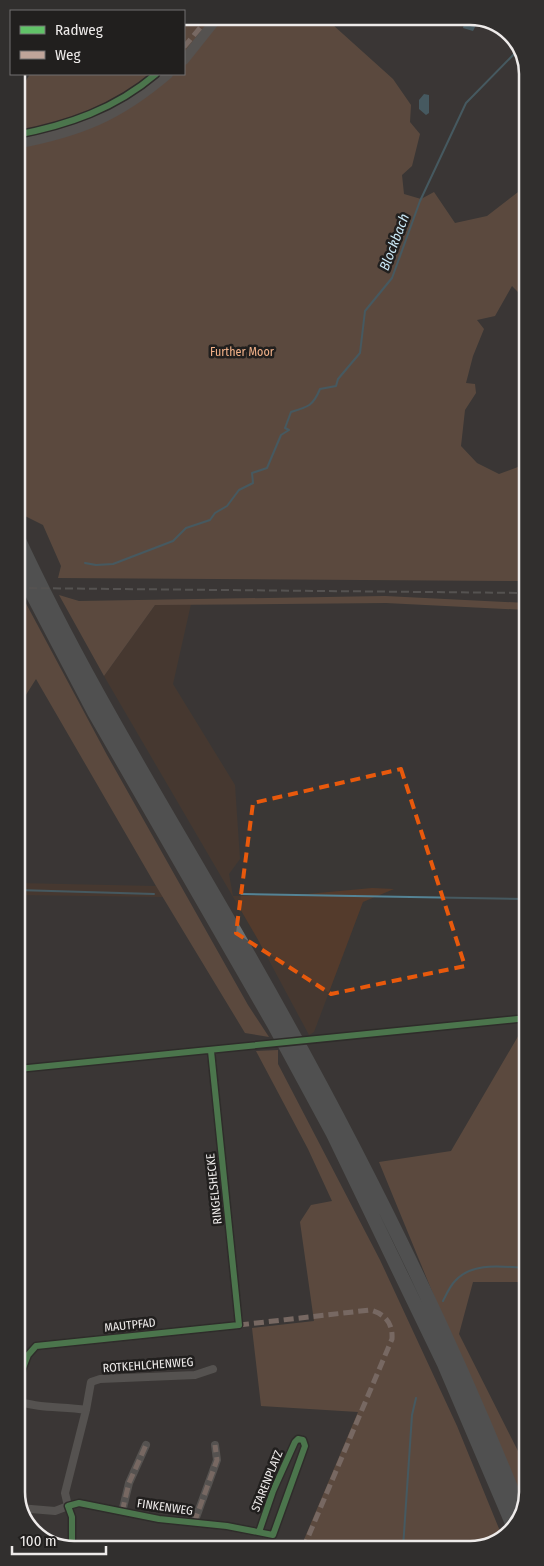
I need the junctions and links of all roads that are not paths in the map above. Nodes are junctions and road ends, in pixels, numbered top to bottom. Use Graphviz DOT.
graph roads {
  1 [pos="212,25"];
  2 [pos="185,59"];
  3 [pos="167,75"];
  4 [pos="25,142"];
  5 [pos="25,567"];
  6 [pos="211,1051"];
  7 [pos="301,1061"];
  8 [pos="239,1325"];
  9 [pos="25,1354"];
  10 [pos="28,1355"];
  11 [pos="25,1363"];
  12 [pos="213,1369"];
  13 [pos="25,1403"];
  14 [pos="86,1410"];
  15 [pos="215,1444"];
  16 [pos="146,1445"];
  17 [pos="517,1505"];
  18 [pos="68,1506"];
  19 [pos="28,1509"];
  20 [pos="122,1512"];
  21 [pos="511,1519"];
  22 [pos="194,1523"];
  23 [pos="259,1532"];
  24 [pos="72,1541"];
  1 -- 2 [label="main road"];
  3 -- 4 [label="main road"];
  5 -- 7 [label="highway"];
  6 -- 8 [label="street, RINGELSHECKE"];
  7 -- 17 [label="highway"];
  7 -- 21 [label="highway"];
  8 -- 10 [label="street, MAUTPFAD"];
  9 -- 10 [label="street"];
  10 -- 11 [label="street"];
  12 -- 14 [label="street, ROTKEHLCHENWEG"];
  13 -- 14 [label="street"];
  14 -- 18 [label="street"];
  15 -- 22 [label="street"];
  16 -- 20 [label="street"];
  18 -- 19 [label="street, FINKENWEG"];
  18 -- 20 [label="street, FINKENWEG"];
  18 -- 24 [label="street"];
  20 -- 22 [label="street, FINKENWEG"];
  22 -- 23 [label="street, FINKENWEG"];
  23 -- 23 [label="street, STARENPLATZ"];
}
